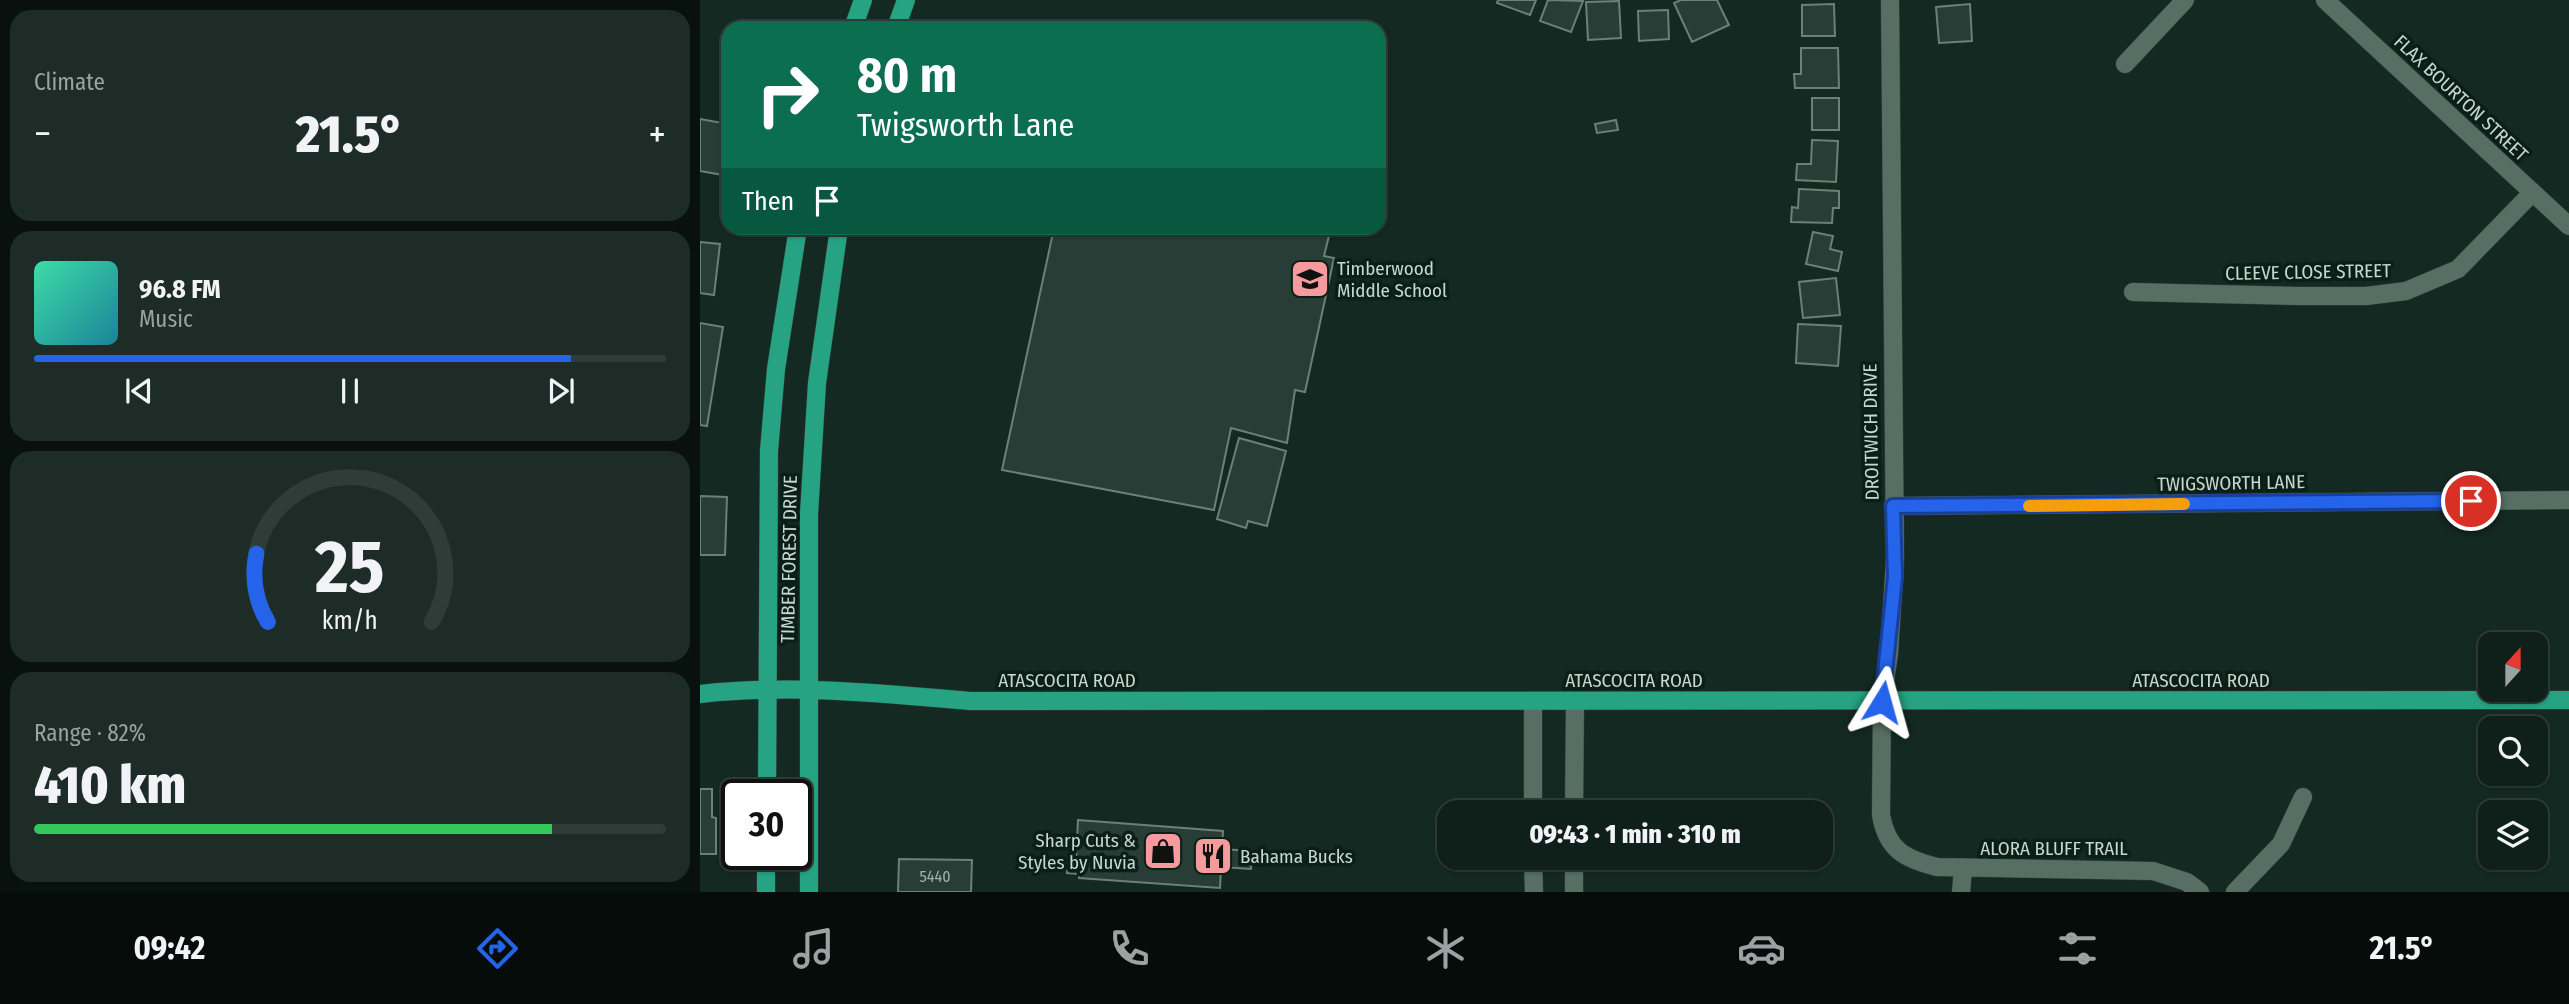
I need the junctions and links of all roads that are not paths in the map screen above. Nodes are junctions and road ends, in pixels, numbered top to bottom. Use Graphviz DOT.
graph roads {
  1 [pos="863,0"];
  2 [pos="906,0"];
  3 [pos="1890,0"];
  4 [pos="2185,0"];
  5 [pos="2325,0"];
  6 [pos="856,21"];
  7 [pos="898,21"];
  8 [pos="2125,64"];
  9 [pos="2532,193"];
  10 [pos="2569,226"];
  11 [pos="797,235"];
  12 [pos="838,235"];
  13 [pos="2133,292"];
  14 [pos="2569,500"];
  15 [pos="1893,506"];
  16 [pos="809,689"];
  17 [pos="767,690"];
  18 [pos="700,694"];
  19 [pos="2569,700"];
  20 [pos="1533,701"];
  21 [pos="1575,701"];
  22 [pos="1882,702"];
  23 [pos="767,779"];
  24 [pos="2303,797"];
  25 [pos="1533,800"];
  26 [pos="1574,800"];
  27 [pos="1904,855"];
  28 [pos="1963,869"];
  29 [pos="766,870"];
  30 [pos="1533,870"];
  31 [pos="1574,870"];
  32 [pos="766,892"];
  33 [pos="809,892"];
  34 [pos="1534,892"];
  35 [pos="1574,892"];
  36 [pos="1961,892"];
  37 [pos="2200,892"];
  38 [pos="2235,892"];
  1 -- 6 [label="main road"];
  2 -- 7 [label="main road"];
  3 -- 15 [label="street, DROITWICH DRIVE"];
  4 -- 8 [label="street"];
  5 -- 9 [label="street, FLAX BOURTON STREET"];
  9 -- 10 [label="street, FLAX BOURTON STREET"];
  9 -- 13 [label="street, CLEEVE CLOSE STREET"];
  11 -- 17 [label="main road, TIMBER FOREST DRIVE"];
  12 -- 16 [label="main road, TIMBER FOREST DRIVE"];
  14 -- 15 [label="street, TWIGSWORTH LANE"];
  15 -- 22 [label="street, DROITWICH DRIVE"];
  16 -- 17 [label="main road, ATASCOCITA ROAD"];
  16 -- 20 [label="main road, ATASCOCITA ROAD"];
  16 -- 33 [label="main road, TIMBER FOREST DRIVE"];
  17 -- 18 [label="main road, ATASCOCITA ROAD"];
  17 -- 23 [label="main road, TIMBER FOREST DRIVE"];
  19 -- 22 [label="main road, ATASCOCITA ROAD"];
  20 -- 21 [label="main road, ATASCOCITA ROAD"];
  20 -- 25 [label="street"];
  21 -- 22 [label="main road, ATASCOCITA ROAD"];
  21 -- 26 [label="street"];
  22 -- 27 [label="street, DROITWICH DRIVE"];
  24 -- 38 [label="street"];
  27 -- 28 [label="street, ALORA BLUFF TRAIL"];
  28 -- 36 [label="street"];
  28 -- 37 [label="street, ALORA BLUFF TRAIL"];
  29 -- 32 [label="main road"];
  30 -- 34 [label="street"];
  31 -- 35 [label="street"];
}
